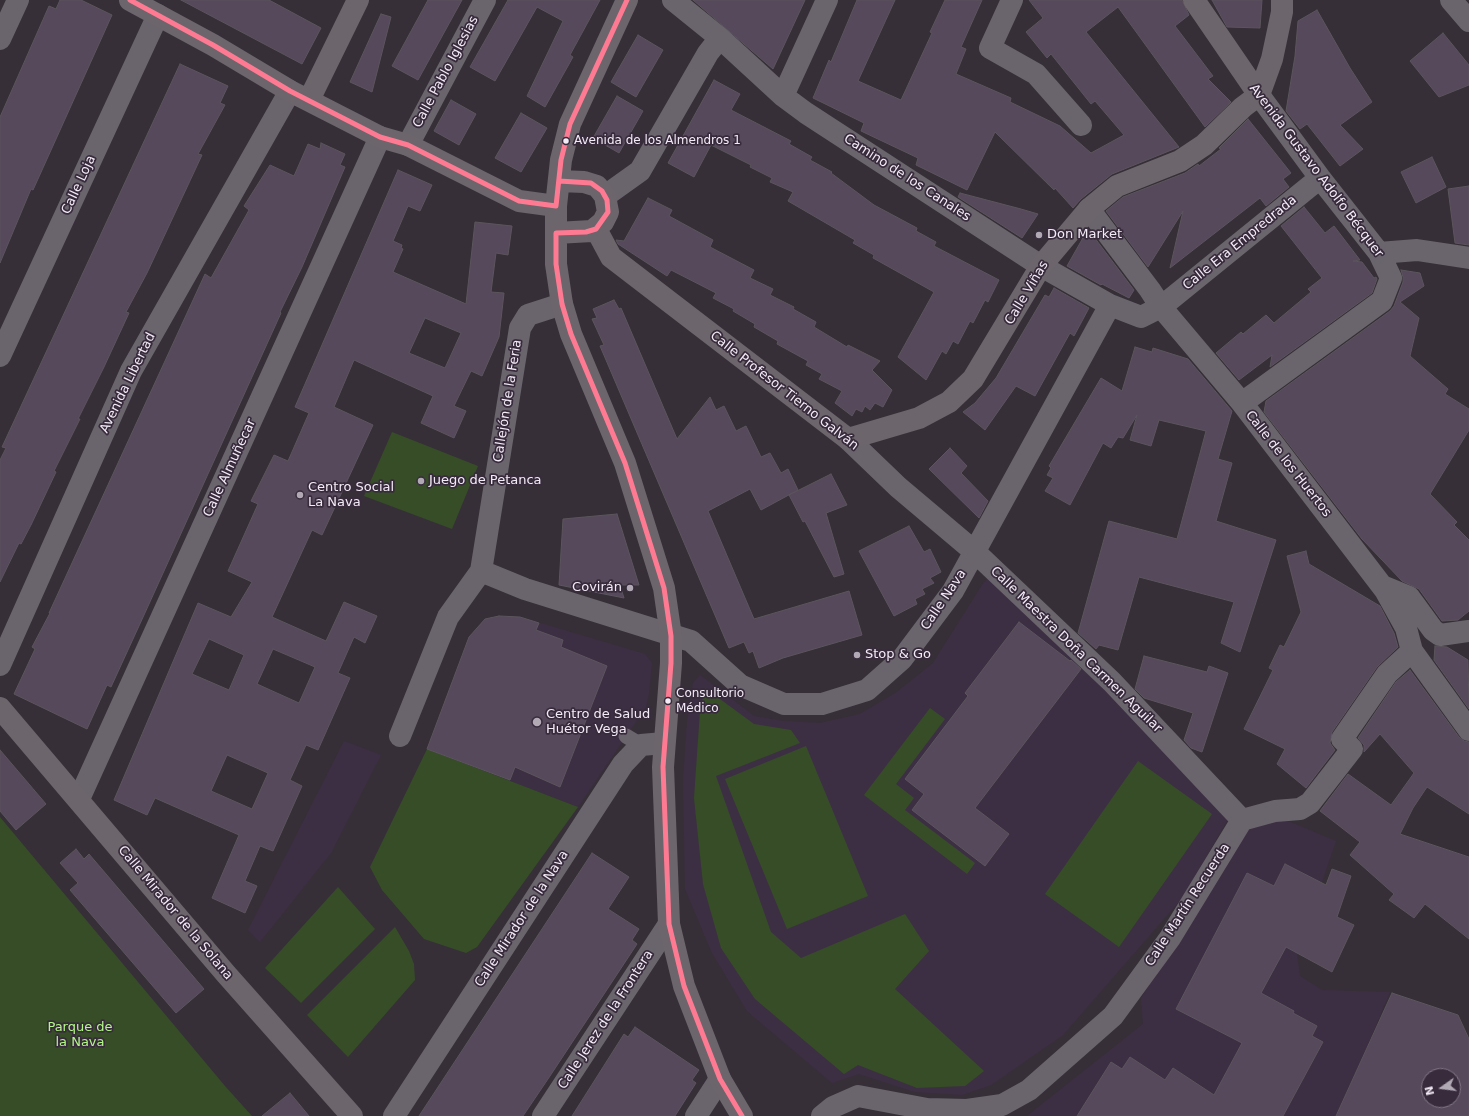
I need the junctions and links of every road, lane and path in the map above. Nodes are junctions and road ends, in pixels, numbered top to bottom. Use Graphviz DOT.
graph roads {
  1 [pos="18,0"];
  2 [pos="130,0"];
  3 [pos="358,0"];
  4 [pos="485,0"];
  5 [pos="627,0"];
  6 [pos="673,0"];
  7 [pos="827,0"];
  8 [pos="1012,0"];
  9 [pos="1194,0"];
  10 [pos="1282,0"];
  11 [pos="1451,0"];
  12 [pos="158,15"];
  13 [pos="1469,21"];
  14 [pos="720,38"];
  15 [pos="0,39"];
  16 [pos="1259,95"];
  17 [pos="299,96"];
  18 [pos="783,96"];
  19 [pos="1081,125"];
  20 [pos="380,137"];
  21 [pos="408,145"];
  22 [pos="1320,178"];
  23 [pos="559,181"];
  24 [pos="606,196"];
  25 [pos="556,206"];
  26 [pos="1089,209"];
  27 [pos="596,229"];
  28 [pos="556,234"];
  29 [pos="1379,253"];
  30 [pos="1469,258"];
  31 [pos="1041,266"];
  32 [pos="562,304"];
  33 [pos="1110,305"];
  34 [pos="1160,307"];
  35 [pos="0,356"];
  36 [pos="1242,403"];
  37 [pos="848,439"];
  38 [pos="975,552"];
  39 [pos="481,571"];
  40 [pos="1382,586"];
  41 [pos="1469,631"];
  42 [pos="671,636"];
  43 [pos="1412,650"];
  44 [pos="0,665"];
  45 [pos="0,708"];
  46 [pos="1469,730"];
  47 [pos="400,736"];
  48 [pos="664,743"];
  49 [pos="79,799"];
  50 [pos="1242,820"];
  51 [pos="669,924"];
  52 [pos="720,1079"];
  53 [pos="352,1116"];
  54 [pos="394,1116"];
  55 [pos="543,1116"];
  56 [pos="696,1116"];
  57 [pos="742,1116"];
  58 [pos="822,1116"];
  1 -- 15 [label="street"];
  2 -- 12 [label="street"];
  3 -- 17 [label="street, Avenida Libertad"];
  4 -- 21 [label="street, Calle Pablo Iglesias"];
  5 -- 23 [label="street"];
  6 -- 14 [label="street, Camino de los Canales"];
  7 -- 18 [label="street"];
  8 -- 19 [label="street"];
  9 -- 16 [label="street, Avenida Gustavo Adolfo Bécquer"];
  10 -- 16 [label="street"];
  11 -- 13 [label="street"];
  12 -- 17 [label="street"];
  12 -- 35 [label="street, Calle Loja"];
  14 -- 18 [label="street, Camino de los Canales"];
  14 -- 24 [label="street"];
  16 -- 22 [label="street, Avenida Gustavo Adolfo Bécquer"];
  16 -- 26 [label="street, Calle Viñas"];
  17 -- 20 [label="street"];
  17 -- 44 [label="street, Avenida Libertad"];
  18 -- 31 [label="street, Camino de los Canales"];
  20 -- 21 [label="street"];
  20 -- 49 [label="street, Calle Almuñecar"];
  21 -- 25 [label="street"];
  22 -- 29 [label="street, Avenida Gustavo Adolfo Bécquer"];
  22 -- 34 [label="street, Calle Era Empredrada"];
  23 -- 24 [label="street"];
  23 -- 25 [label="street"];
  24 -- 27 [label="street"];
  25 -- 28 [label="street"];
  26 -- 31 [label="street, Calle Viñas"];
  26 -- 34 [label="street, Calle de los Huertos"];
  27 -- 28 [label="street"];
  27 -- 37 [label="street, Calle Profesor Tierno Galván"];
  28 -- 32 [label="street"];
  29 -- 30 [label="street"];
  29 -- 36 [label="street, Avenida Gustavo Adolfo Bécquer"];
  31 -- 33 [label="street, Camino de los Canales"];
  31 -- 37 [label="street, Calle Viñas"];
  32 -- 39 [label="street, Callejón de la Feria"];
  32 -- 42 [label="street"];
  33 -- 34 [label="street, Camino de los Canales"];
  33 -- 38 [label="street, Calle Nava"];
  34 -- 36 [label="street, Calle de los Huertos"];
  36 -- 40 [label="street, Calle de los Huertos"];
  37 -- 38 [label="street, Calle Profesor Tierno Galván"];
  38 -- 42 [label="street, Calle Nava"];
  38 -- 50 [label="street, Calle Maestra Doña Carmen Aguilar"];
  39 -- 42 [label="street"];
  39 -- 47 [label="street, Callejón de la Feria"];
  40 -- 41 [label="street"];
  40 -- 43 [label="street, Calle de los Huertos"];
  42 -- 48 [label="street"];
  43 -- 46 [label="street, Calle de los Huertos"];
  43 -- 50 [label="street"];
  45 -- 49 [label="street, Calle Mirador de la Solana"];
  48 -- 51 [label="street"];
  48 -- 54 [label="street, Calle Mirador de la Nava"];
  49 -- 53 [label="street, Calle Mirador de la Solana"];
  50 -- 58 [label="street, Calle Martín Recuerda"];
  51 -- 52 [label="street"];
  51 -- 55 [label="street, Calle Jerez de la Frontera"];
  52 -- 56 [label="street"];
  52 -- 57 [label="street"];
}
